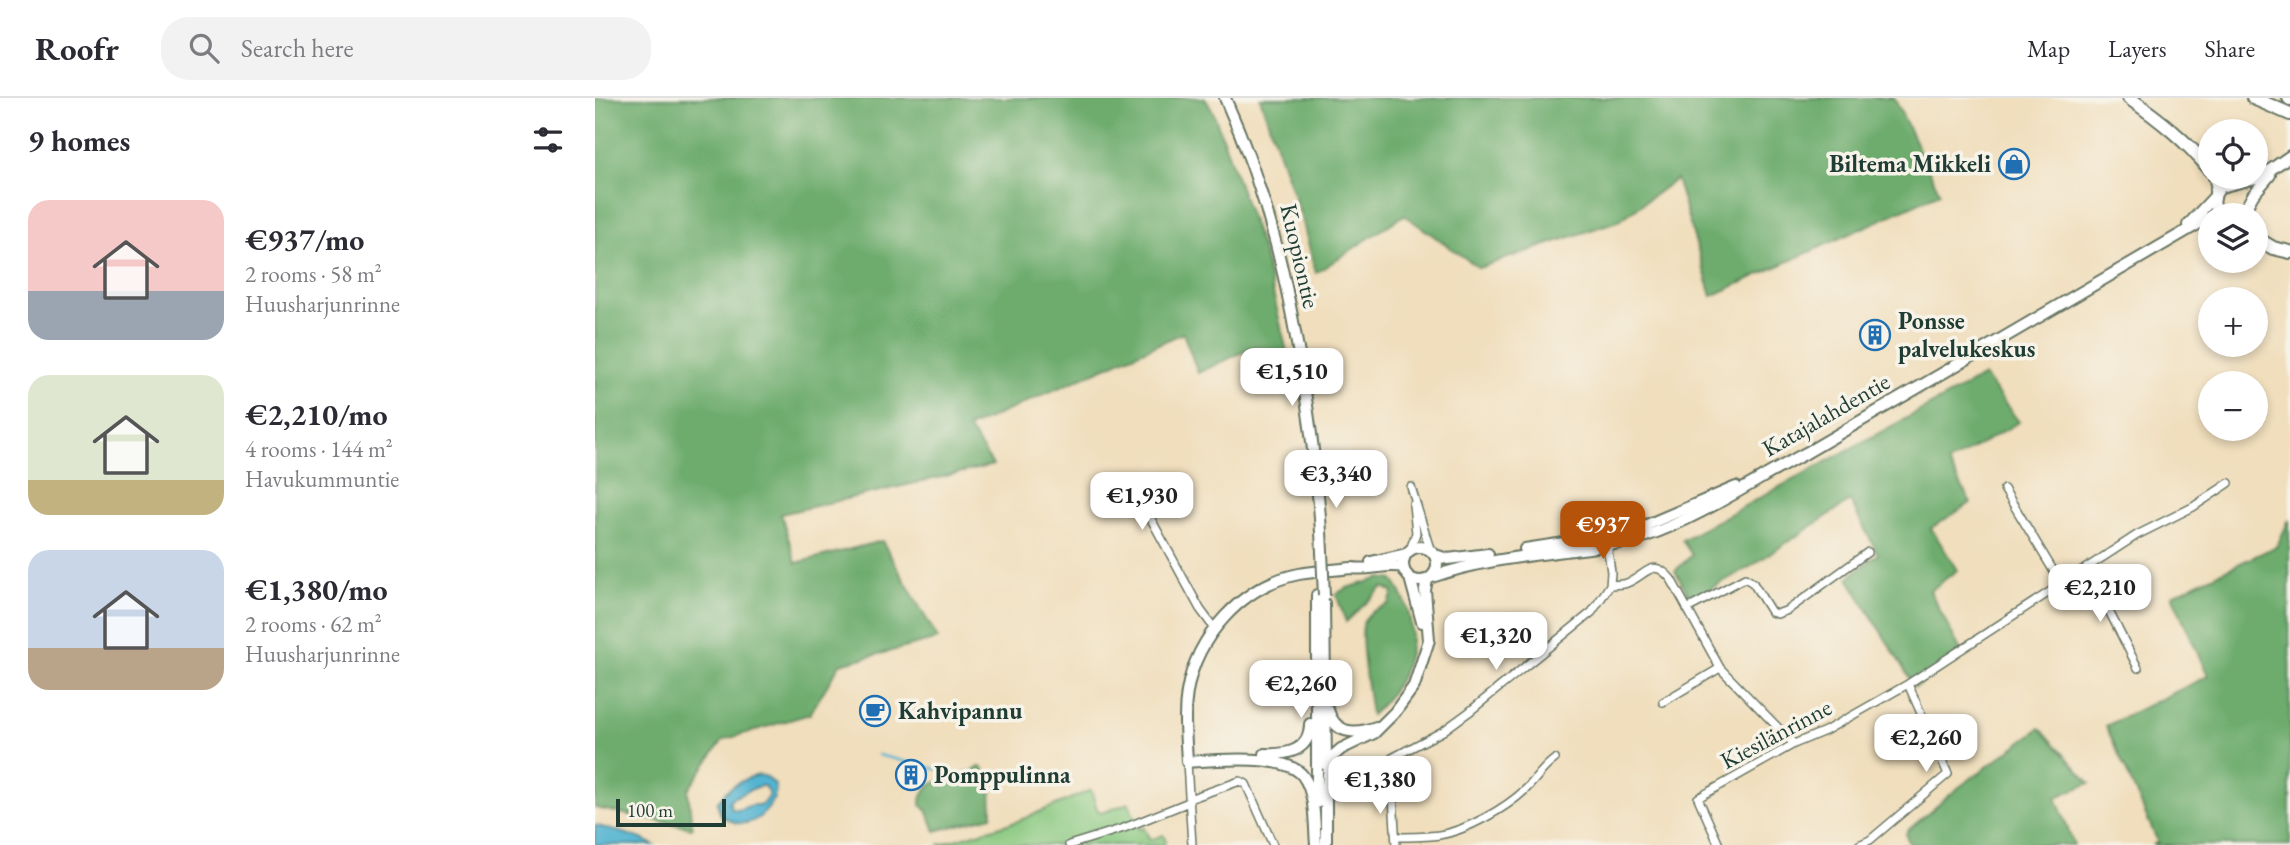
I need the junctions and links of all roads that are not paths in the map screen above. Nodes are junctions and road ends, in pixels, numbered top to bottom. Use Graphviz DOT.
graph roads {
  1 [pos="1225,98"];
  2 [pos="2129,98"];
  3 [pos="2253,98"];
  4 [pos="2290,114"];
  5 [pos="2198,156"];
  6 [pos="2283,162"];
  7 [pos="2218,189"];
  8 [pos="2215,194"];
  9 [pos="2214,203"];
  10 [pos="2249,203"];
  11 [pos="2198,223"];
  12 [pos="2178,234"];
  13 [pos="2268,245"];
  14 [pos="2290,252"];
  15 [pos="2229,483"];
  16 [pos="2004,489"];
  17 [pos="1139,497"];
  18 [pos="1606,540"];
  19 [pos="1408,552"];
  20 [pos="1432,552"];
  21 [pos="1868,552"];
  22 [pos="1403,567"];
  23 [pos="1352,568"];
  24 [pos="2087,568"];
  25 [pos="1410,578"];
  26 [pos="1429,578"];
  27 [pos="2062,584"];
  28 [pos="1610,585"];
  29 [pos="1687,609"];
  30 [pos="1215,628"];
  31 [pos="1321,659"];
  32 [pos="1422,666"];
  33 [pos="1720,668"];
  34 [pos="2138,668"];
  35 [pos="1908,684"];
  36 [pos="1663,702"];
  37 [pos="1382,724"];
  38 [pos="1794,744"];
  39 [pos="1187,758"];
  40 [pos="1555,759"];
  41 [pos="1326,795"];
  42 [pos="1189,800"];
  43 [pos="1396,841"];
  44 [pos="1069,845"];
  45 [pos="1192,845"];
  46 [pos="1273,845"];
  47 [pos="1317,845"];
  48 [pos="1326,845"];
  49 [pos="1719,845"];
  50 [pos="1859,845"];
  1 -- 31 [label="street, Kuopiontie"];
  2 -- 5 [label="highway"];
  3 -- 4 [label="highway"];
  6 -- 8 [label="street"];
  6 -- 10 [label="street"];
  7 -- 8 [label="highway"];
  8 -- 9 [label="street"];
  8 -- 12 [label="street, Katajalahdentie"];
  11 -- 12 [label="street, Katajalahdentie"];
  12 -- 18 [label="street, Katajalahdentie"];
  13 -- 14 [label="highway"];
  15 -- 24 [label="street, Kiesilänrinne"];
  16 -- 27 [label="street"];
  17 -- 30 [label="street"];
  18 -- 20 [label="street, Katajalahdentie"];
  18 -- 26 [label="street, Katajalahdentie"];
  18 -- 28 [label="street"];
  19 -- 20 [label="street"];
  19 -- 20 [label="street"];
  19 -- 22 [label="street"];
  19 -- 23 [label="street"];
  20 -- 26 [label="street"];
  21 -- 29 [label="street"];
  22 -- 23 [label="street"];
  22 -- 25 [label="street"];
  23 -- 30 [label="street"];
  24 -- 27 [label="street, Kiesilänrinne"];
  24 -- 34 [label="street"];
  25 -- 26 [label="street"];
  25 -- 32 [label="street"];
  26 -- 32 [label="street"];
  27 -- 35 [label="street, Kiesilänrinne"];
  28 -- 29 [label="street"];
  28 -- 43 [label="street"];
  29 -- 33 [label="street"];
  30 -- 39 [label="street"];
  31 -- 37 [label="street"];
  31 -- 39 [label="street"];
  31 -- 41 [label="street, Kuopiontie"];
  31 -- 47 [label="street, Kuopiontie"];
  32 -- 37 [label="street"];
  33 -- 36 [label="street"];
  33 -- 38 [label="street"];
  35 -- 38 [label="street, Kiesilänrinne"];
  35 -- 50 [label="street"];
  37 -- 41 [label="street"];
  38 -- 49 [label="street, Kiesilänrinne"];
  39 -- 42 [label="street"];
  39 -- 47 [label="street"];
  40 -- 43 [label="street"];
  41 -- 48 [label="street, Kuopiontie"];
  42 -- 44 [label="street"];
  42 -- 45 [label="street"];
  42 -- 46 [label="street"];
}
